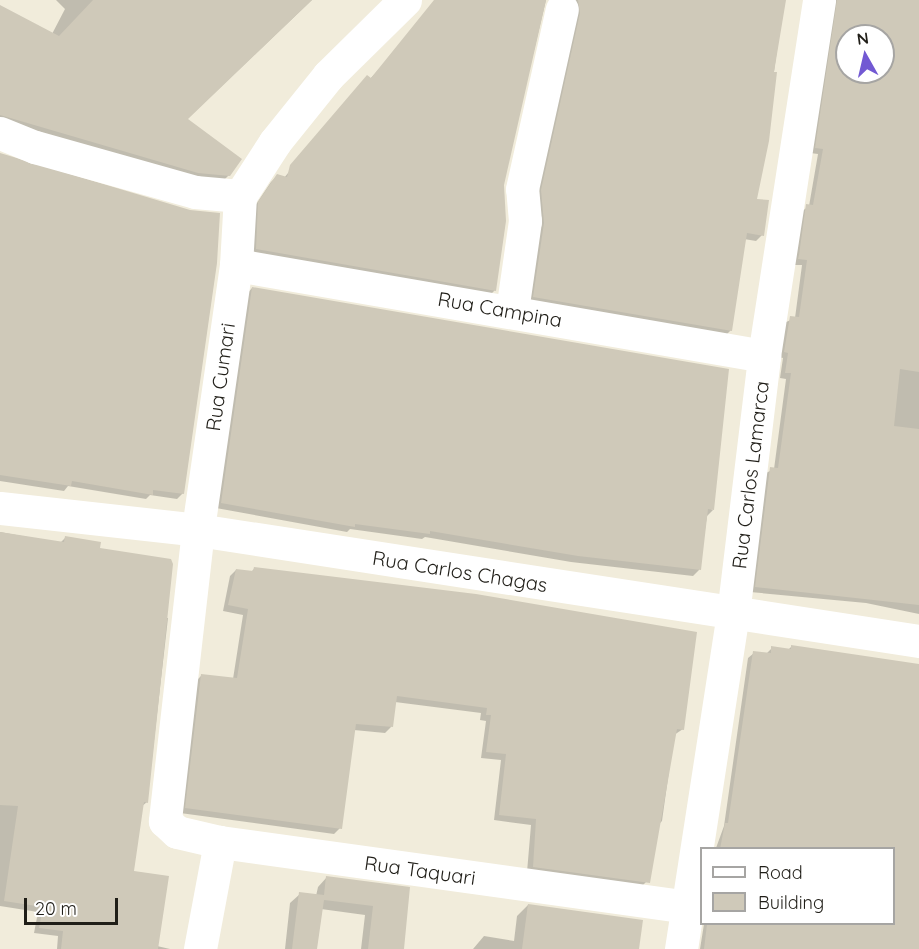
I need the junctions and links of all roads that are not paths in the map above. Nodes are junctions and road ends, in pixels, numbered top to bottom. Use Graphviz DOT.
graph roads {
  1 [pos="405,0"];
  2 [pos="819,0"];
  3 [pos="562,9"];
  4 [pos="0,133"];
  5 [pos="240,196"];
  6 [pos="236,265"];
  7 [pos="512,311"];
  8 [pos="764,356"];
  9 [pos="0,508"];
  10 [pos="198,530"];
  11 [pos="733,614"];
  12 [pos="919,641"];
  13 [pos="165,813"];
  14 [pos="220,842"];
  15 [pos="687,907"];
  16 [pos="200,949"];
  17 [pos="681,949"];
  1 -- 5 [label="street, Rua Cumari"];
  2 -- 8 [label="street, Rua Carlos Lamarca"];
  3 -- 7 [label="street"];
  4 -- 5 [label="street"];
  5 -- 6 [label="street, Rua Cumari"];
  6 -- 7 [label="street, Rua Campina"];
  6 -- 10 [label="street, Rua Cumari"];
  7 -- 8 [label="street, Rua Campina"];
  8 -- 11 [label="street, Rua Carlos Lamarca"];
  9 -- 10 [label="street, Rua Carlos Chagas"];
  10 -- 11 [label="street, Rua Carlos Chagas"];
  10 -- 13 [label="street, Rua Cumari"];
  11 -- 12 [label="street, Rua Carlos Chagas"];
  11 -- 15 [label="street, Rua Carlos Lamarca"];
  13 -- 14 [label="street, Rua Taquari"];
  14 -- 15 [label="street, Rua Taquari"];
  14 -- 16 [label="street"];
  15 -- 17 [label="street, Rua Carlos Lamarca"];
}
